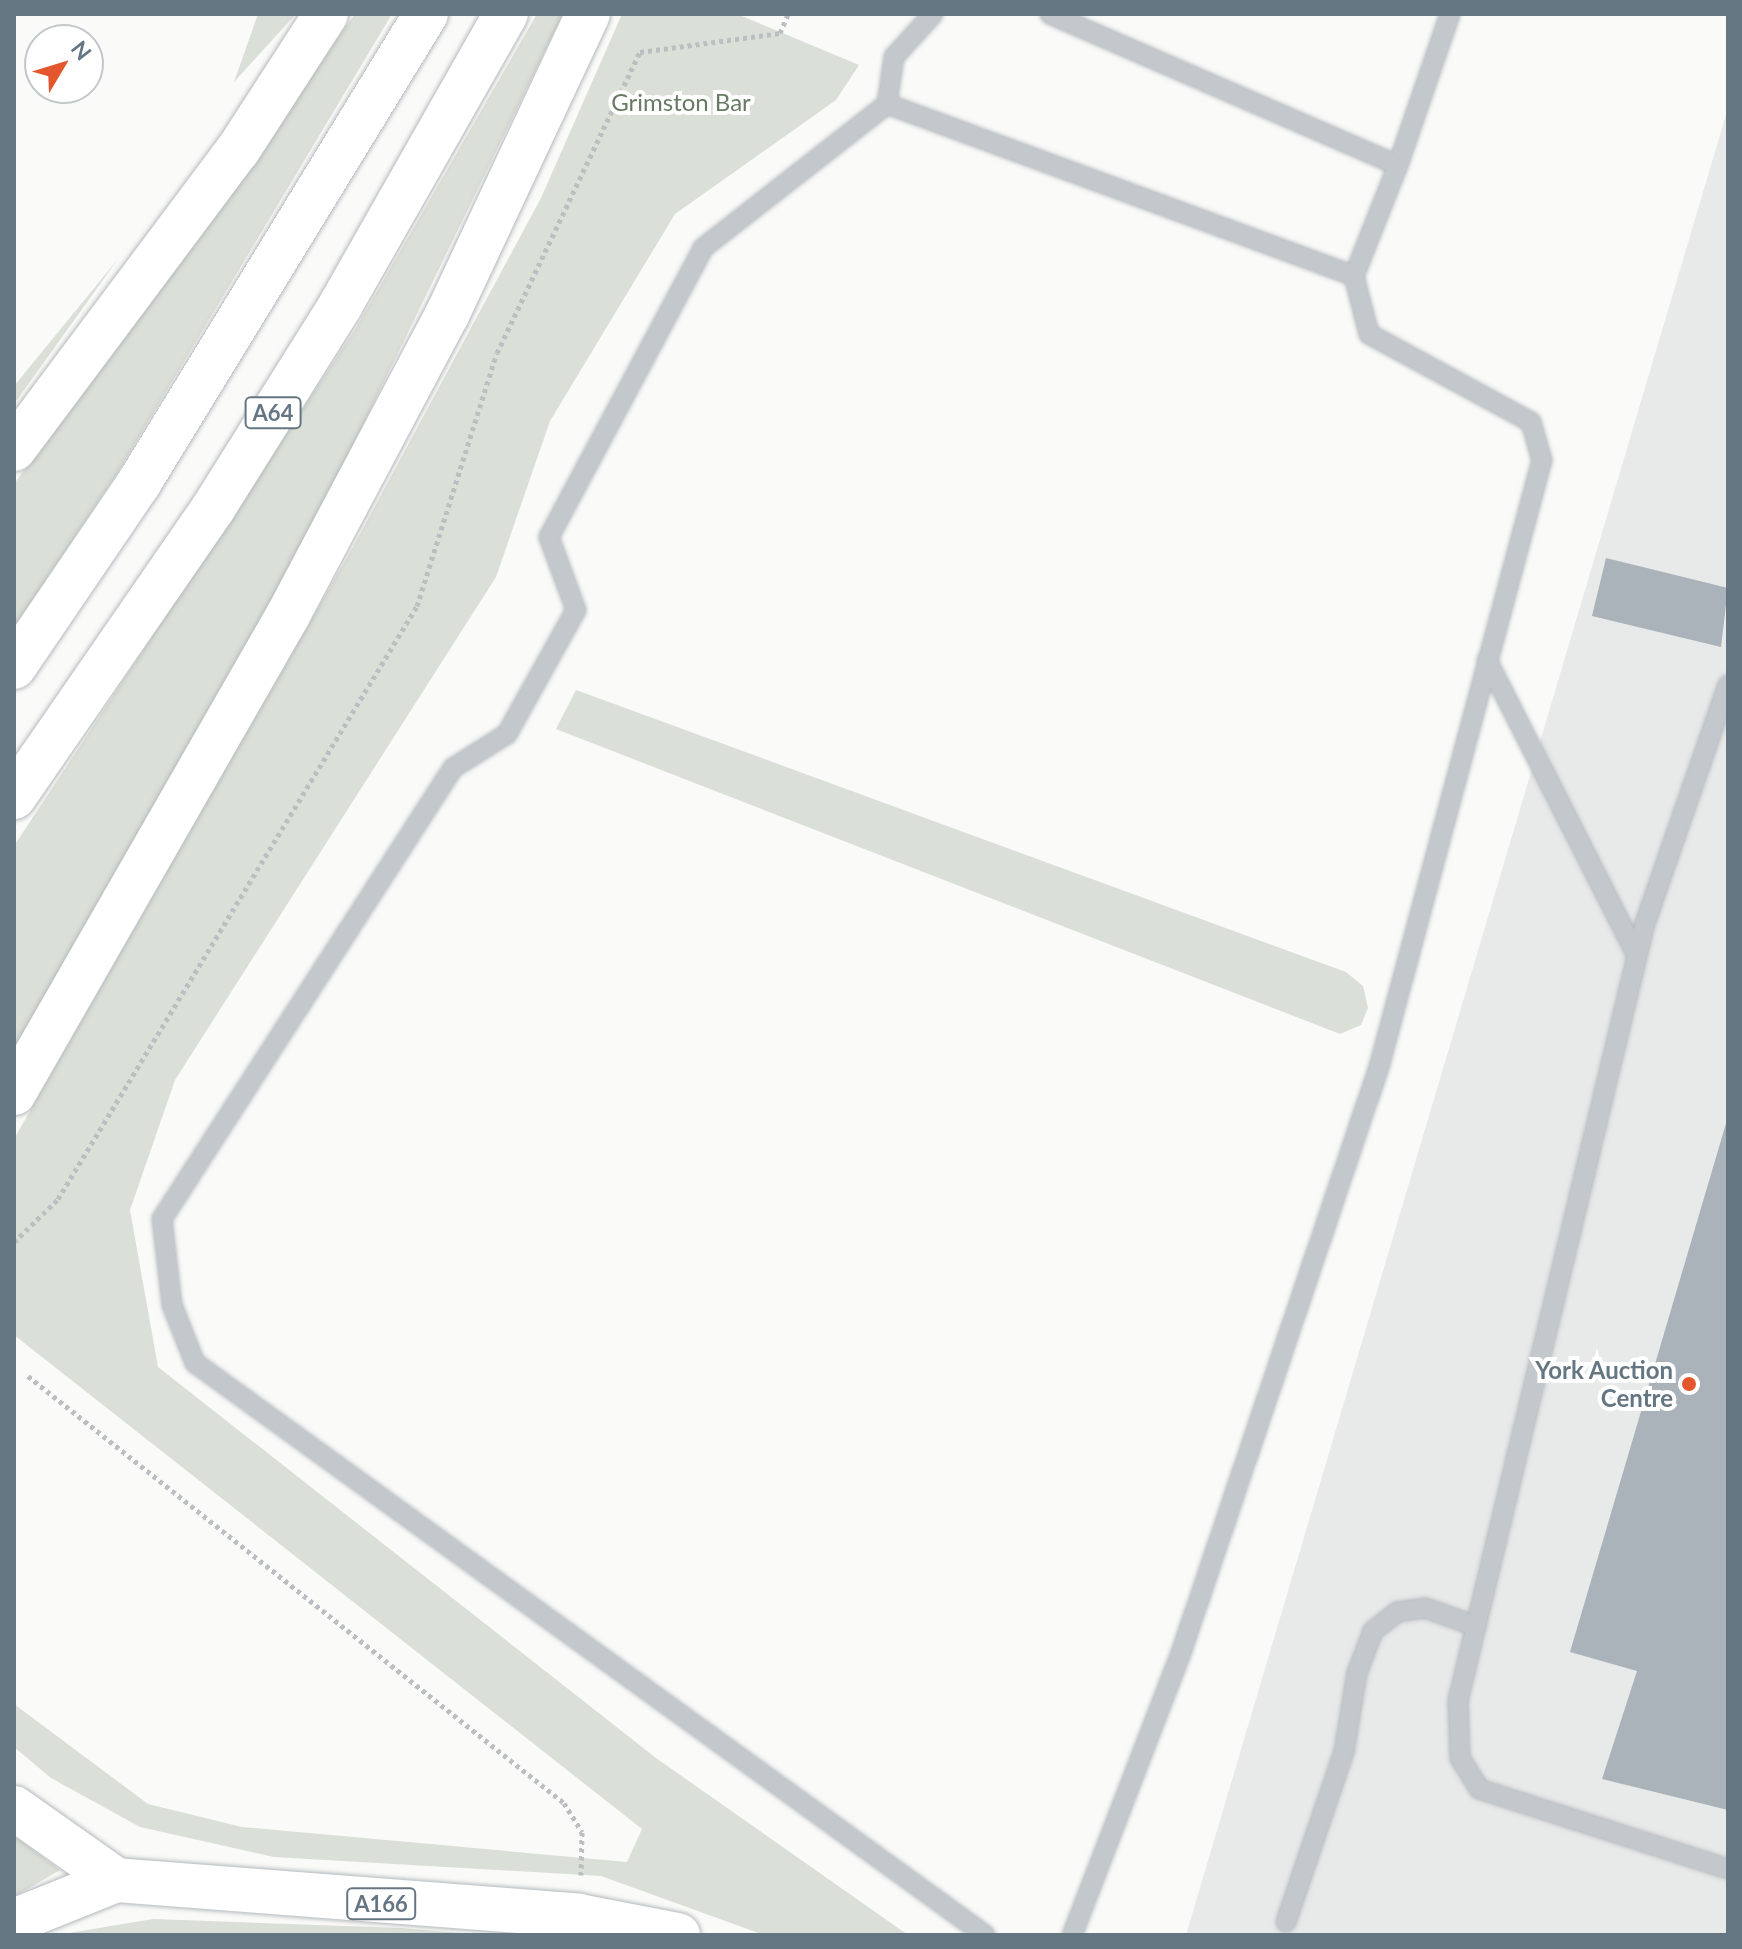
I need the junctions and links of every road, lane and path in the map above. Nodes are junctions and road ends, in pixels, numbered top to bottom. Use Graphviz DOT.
graph roads {
  1 [pos="326,14"];
  2 [pos="426,14"];
  3 [pos="506,14"];
  4 [pos="588,14"];
  5 [pos="788,14"];
  6 [pos="933,14"];
  7 [pos="1050,14"];
  8 [pos="1450,14"];
  9 [pos="887,104"];
  10 [pos="1398,165"];
  11 [pos="1354,276"];
  12 [pos="14,449"];
  13 [pos="1487,660"];
  14 [pos="14,667"];
  15 [pos="1728,685"];
  16 [pos="14,797"];
  17 [pos="1637,956"];
  18 [pos="14,1093"];
  19 [pos="14,1242"];
  20 [pos="28,1376"];
  21 [pos="1476,1626"];
  22 [pos="14,1808"];
  23 [pos="1728,1869"];
  24 [pos="116,1880"];
  25 [pos="579,1916"];
  26 [pos="14,1921"];
  27 [pos="1286,1922"];
  28 [pos="678,1935"];
  29 [pos="985,1935"];
  30 [pos="1072,1935"];
  1 -- 12 [label="highway"];
  2 -- 14 [label="highway"];
  3 -- 16 [label="highway, A64"];
  4 -- 18 [label="highway"];
  5 -- 19 [label="path"];
  6 -- 9 [label="lane"];
  7 -- 10 [label="lane"];
  8 -- 10 [label="lane"];
  9 -- 11 [label="lane"];
  9 -- 29 [label="lane"];
  10 -- 11 [label="lane"];
  11 -- 13 [label="lane"];
  13 -- 17 [label="lane"];
  13 -- 30 [label="lane"];
  15 -- 17 [label="lane"];
  17 -- 21 [label="lane"];
  20 -- 25 [label="path"];
  21 -- 23 [label="lane"];
  21 -- 27 [label="lane"];
  22 -- 24 [label="highway"];
  24 -- 25 [label="highway, A166"];
  24 -- 26 [label="highway, A166"];
  25 -- 28 [label="highway, A166"];
}
